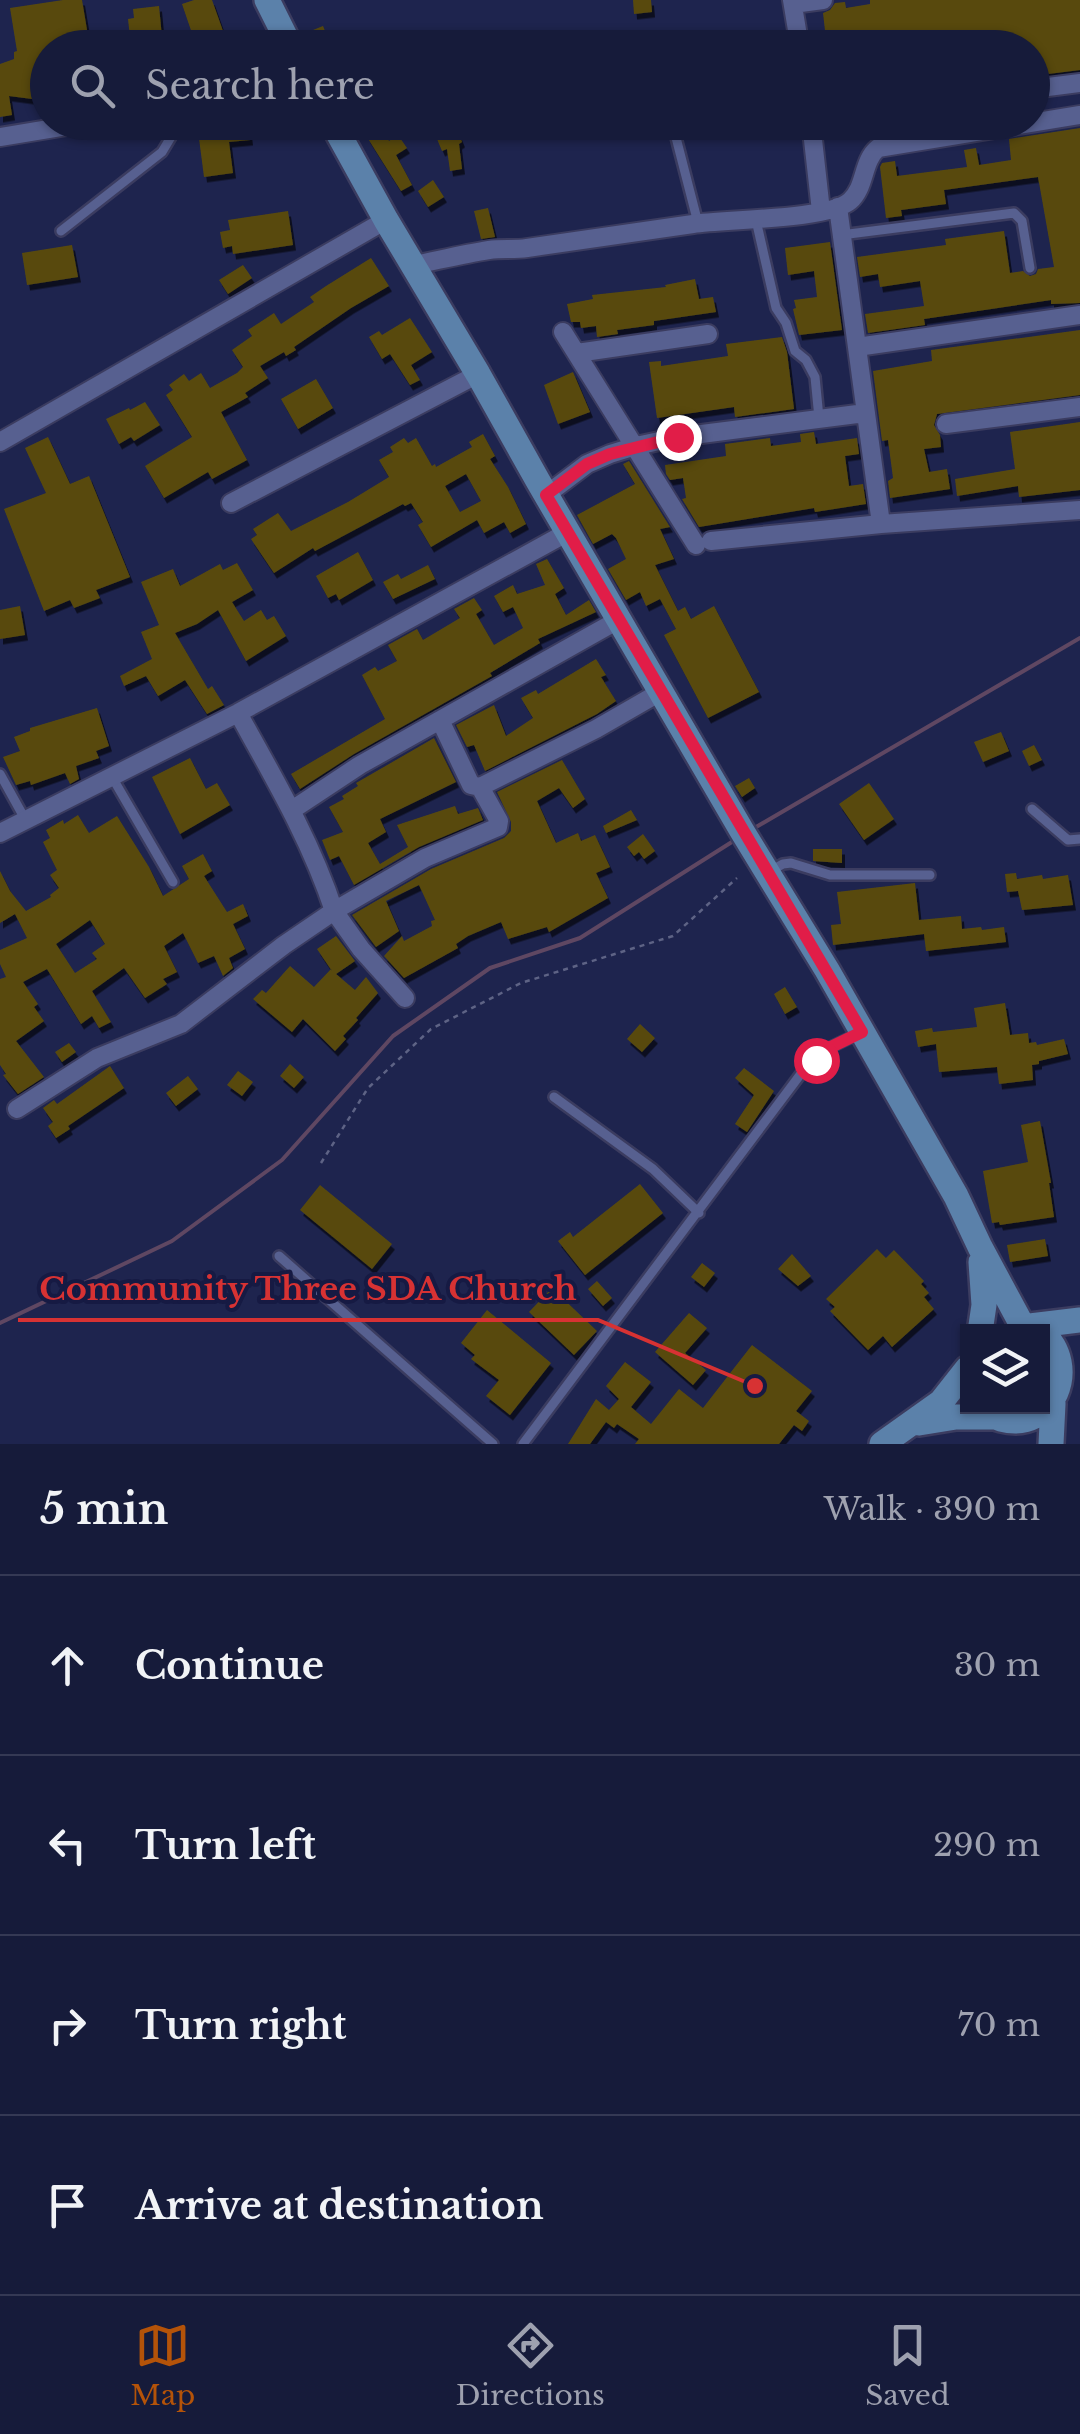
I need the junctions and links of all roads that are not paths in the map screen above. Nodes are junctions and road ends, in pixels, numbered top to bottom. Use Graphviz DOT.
graph roads {
  1 [pos="267,0"];
  2 [pos="823,0"];
  3 [pos="793,2"];
  4 [pos="282,30"];
  5 [pos="797,30"];
  6 [pos="1080,83"];
  7 [pos="1050,87"];
  8 [pos="1080,115"];
  9 [pos="1050,120"];
  10 [pos="30,131"];
  11 [pos="0,136"];
  12 [pos="169,140"];
  13 [pos="342,140"];
  14 [pos="677,140"];
  15 [pos="815,140"];
  16 [pos="929,140"];
  17 [pos="829,209"];
  18 [pos="386,220"];
  19 [pos="756,220"];
  20 [pos="698,223"];
  21 [pos="61,231"];
  22 [pos="841,235"];
  23 [pos="414,266"];
  24 [pos="1030,268"];
  25 [pos="1080,315"];
  26 [pos="563,332"];
  27 [pos="708,334"];
  28 [pos="857,347"];
  29 [pos="577,354"];
  30 [pos="478,374"];
  31 [pos="1080,407"];
  32 [pos="865,413"];
  33 [pos="820,419"];
  34 [pos="946,424"];
  35 [pos="0,442"];
  36 [pos="636,446"];
  37 [pos="546,495"];
  38 [pos="232,503"];
  39 [pos="1080,510"];
  40 [pos="882,524"];
  41 [pos="568,532"];
  42 [pos="620,619"];
  43 [pos="662,691"];
  44 [pos="238,714"];
  45 [pos="440,720"];
  46 [pos="0,774"];
  47 [pos="112,777"];
  48 [pos="480,787"];
  49 [pos="1032,809"];
  50 [pos="292,810"];
  51 [pos="24,819"];
  52 [pos="0,833"];
  53 [pos="1080,840"];
  54 [pos="768,873"];
  55 [pos="930,875"];
  56 [pos="174,882"];
  57 [pos="334,911"];
  58 [pos="406,998"];
  59 [pos="862,1032"];
  60 [pos="554,1098"];
  61 [pos="17,1109"];
  62 [pos="699,1213"];
  63 [pos="980,1246"];
  64 [pos="279,1256"];
  65 [pos="1080,1320"];
  66 [pos="981,1324"];
  67 [pos="1031,1324"];
  68 [pos="1050,1326"];
  69 [pos="1050,1339"];
  70 [pos="1080,1373"];
  71 [pos="960,1378"];
  72 [pos="1057,1398"];
  73 [pos="1050,1405"];
  74 [pos="993,1414"];
  75 [pos="1040,1414"];
  76 [pos="909,1424"];
  77 [pos="493,1444"];
  78 [pos="523,1444"];
  79 [pos="882,1444"];
  80 [pos="1026,1444"];
  81 [pos="1051,1444"];
  1 -- 4 [label="street"];
  2 -- 3 [label="street"];
  3 -- 5 [label="street"];
  6 -- 7 [label="street"];
  8 -- 9 [label="street"];
  10 -- 11 [label="street"];
  12 -- 21 [label="lane"];
  13 -- 18 [label="street"];
  14 -- 20 [label="lane"];
  15 -- 17 [label="street"];
  16 -- 17 [label="street"];
  17 -- 19 [label="street"];
  17 -- 22 [label="street"];
  18 -- 23 [label="street"];
  18 -- 35 [label="street"];
  19 -- 20 [label="street"];
  19 -- 33 [label="lane"];
  20 -- 23 [label="street"];
  22 -- 24 [label="lane"];
  22 -- 28 [label="street"];
  23 -- 30 [label="street"];
  25 -- 28 [label="street"];
  26 -- 29 [label="street"];
  27 -- 29 [label="street"];
  28 -- 32 [label="street"];
  29 -- 36 [label="street"];
  30 -- 37 [label="street"];
  30 -- 38 [label="street"];
  31 -- 34 [label="street"];
  32 -- 33 [label="street"];
  32 -- 40 [label="street"];
  33 -- 36 [label="street"];
  36 -- 37 [label="street"];
  36 -- 40 [label="street"];
  37 -- 41 [label="street"];
  39 -- 40 [label="street"];
  41 -- 42 [label="street"];
  41 -- 44 [label="street"];
  42 -- 43 [label="street"];
  42 -- 45 [label="street"];
  43 -- 48 [label="street"];
  43 -- 54 [label="street"];
  44 -- 47 [label="street"];
  44 -- 50 [label="street"];
  45 -- 48 [label="street"];
  45 -- 50 [label="street"];
  46 -- 51 [label="lane"];
  47 -- 51 [label="street"];
  47 -- 56 [label="lane"];
  48 -- 57 [label="street"];
  49 -- 53 [label="lane"];
  50 -- 57 [label="street"];
  51 -- 52 [label="street"];
  54 -- 55 [label="lane"];
  54 -- 59 [label="street"];
  57 -- 58 [label="street"];
  57 -- 61 [label="street"];
  59 -- 62 [label="lane"];
  59 -- 63 [label="street"];
  60 -- 62 [label="lane"];
  62 -- 78 [label="lane"];
  63 -- 66 [label="street"];
  63 -- 67 [label="street"];
  64 -- 77 [label="lane"];
  65 -- 68 [label="street"];
  69 -- 72 [label="street"];
  70 -- 72 [label="street"];
  71 -- 76 [label="street"];
  72 -- 73 [label="street"];
  72 -- 81 [label="street"];
  74 -- 75 [label="street"];
  74 -- 76 [label="street"];
  74 -- 80 [label="street"];
  76 -- 79 [label="street"];
}
